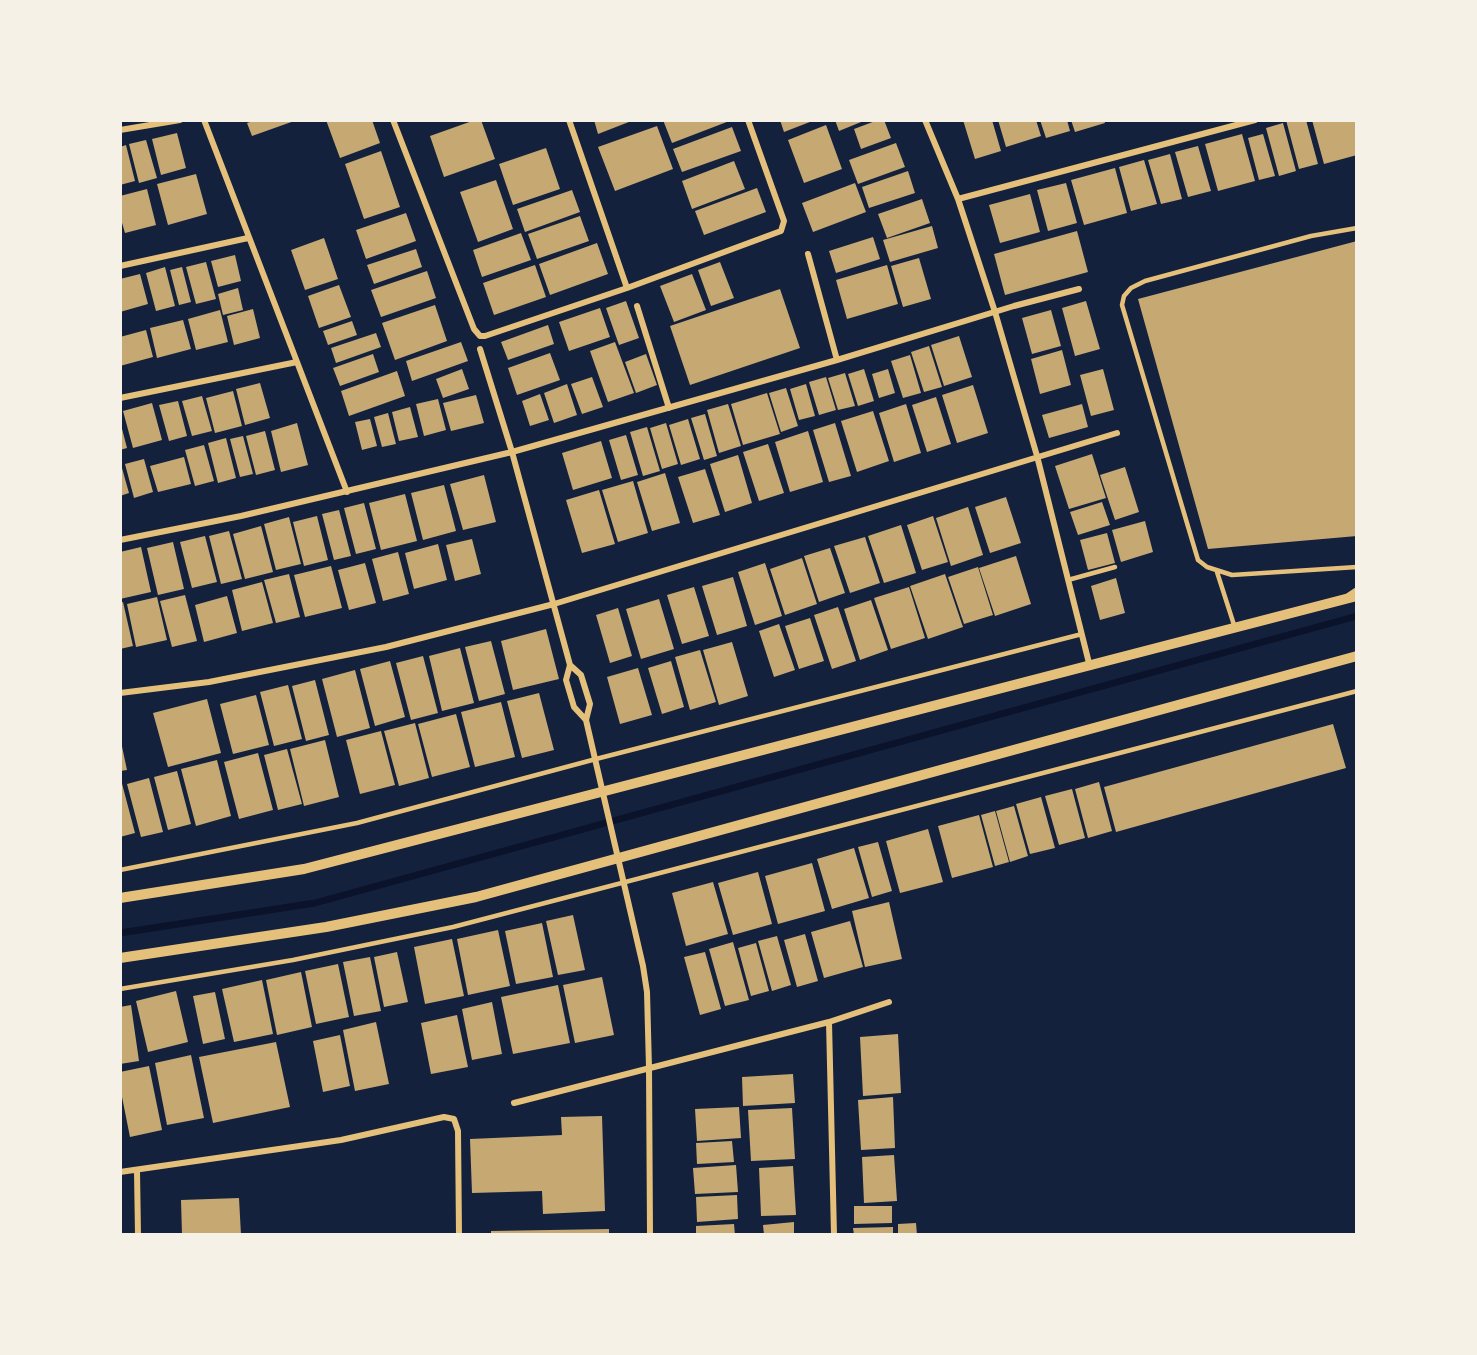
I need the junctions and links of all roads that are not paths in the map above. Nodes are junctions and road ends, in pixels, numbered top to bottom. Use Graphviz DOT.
graph roads {
  1 [pos="180,120"];
  2 [pos="204,120"];
  3 [pos="393,120"];
  4 [pos="569,120"];
  5 [pos="748,120"];
  6 [pos="925,120"];
  7 [pos="1255,120"];
  8 [pos="120,130"];
  9 [pos="958,200"];
  10 [pos="1357,228"];
  11 [pos="248,238"];
  12 [pos="808,254"];
  13 [pos="120,266"];
  14 [pos="627,288"];
  15 [pos="1079,289"];
  16 [pos="637,306"];
  17 [pos="995,312"];
  18 [pos="480,349"];
  19 [pos="837,360"];
  20 [pos="297,362"];
  21 [pos="120,398"];
  22 [pos="669,408"];
  23 [pos="1117,433"];
  24 [pos="512,452"];
  25 [pos="1037,456"];
  26 [pos="347,492"];
  27 [pos="120,540"];
  28 [pos="1115,567"];
  29 [pos="1357,567"];
  30 [pos="1217,572"];
  31 [pos="1068,580"];
  32 [pos="1357,588"];
  33 [pos="1357,596"];
  34 [pos="1339,601"];
  35 [pos="554,604"];
  36 [pos="1235,628"];
  37 [pos="1082,634"];
  38 [pos="1357,656"];
  39 [pos="570,665"];
  40 [pos="1090,667"];
  41 [pos="1357,691"];
  42 [pos="120,693"];
  43 [pos="586,720"];
  44 [pos="596,759"];
  45 [pos="603,791"];
  46 [pos="618,856"];
  47 [pos="120,870"];
  48 [pos="624,883"];
  49 [pos="120,898"];
  50 [pos="120,958"];
  51 [pos="120,989"];
  52 [pos="889,1002"];
  53 [pos="829,1022"];
  54 [pos="649,1068"];
  55 [pos="514,1103"];
  56 [pos="136,1171"];
  57 [pos="120,1172"];
  58 [pos="138,1235"];
  59 [pos="459,1235"];
  60 [pos="650,1235"];
  61 [pos="834,1235"];
  1 -- 8 [label="street"];
  2 -- 11 [label="street"];
  3 -- 14 [label="street"];
  4 -- 14 [label="street"];
  5 -- 14 [label="street"];
  6 -- 9 [label="street"];
  7 -- 9 [label="street"];
  9 -- 17 [label="street"];
  10 -- 30 [label="lane"];
  11 -- 13 [label="street"];
  11 -- 20 [label="street"];
  12 -- 19 [label="street"];
  15 -- 17 [label="street"];
  16 -- 22 [label="street"];
  17 -- 19 [label="street"];
  17 -- 25 [label="street"];
  18 -- 24 [label="street"];
  19 -- 22 [label="street"];
  20 -- 21 [label="street"];
  20 -- 26 [label="street"];
  22 -- 24 [label="street"];
  23 -- 25 [label="street"];
  24 -- 26 [label="street"];
  24 -- 35 [label="street"];
  25 -- 31 [label="street"];
  25 -- 35 [label="street"];
  26 -- 27 [label="street"];
  28 -- 31 [label="lane"];
  29 -- 30 [label="lane"];
  30 -- 36 [label="lane"];
  31 -- 37 [label="street"];
  32 -- 34 [label="lane"];
  33 -- 34 [label="street"];
  34 -- 36 [label="street"];
  35 -- 39 [label="street"];
  35 -- 42 [label="street"];
  36 -- 40 [label="street"];
  37 -- 40 [label="street"];
  37 -- 44 [label="lane"];
  38 -- 46 [label="street"];
  39 -- 43 [label="street"];
  39 -- 43 [label="street"];
  40 -- 45 [label="street"];
  41 -- 48 [label="lane"];
  43 -- 44 [label="street"];
  44 -- 45 [label="street"];
  44 -- 47 [label="lane"];
  45 -- 46 [label="street"];
  45 -- 49 [label="street"];
  46 -- 48 [label="street"];
  46 -- 50 [label="street"];
  48 -- 51 [label="lane"];
  48 -- 54 [label="street"];
  52 -- 53 [label="street"];
  53 -- 54 [label="street"];
  53 -- 61 [label="street"];
  54 -- 55 [label="street"];
  54 -- 60 [label="street"];
  56 -- 57 [label="street"];
  56 -- 58 [label="street"];
  56 -- 59 [label="street"];
}
